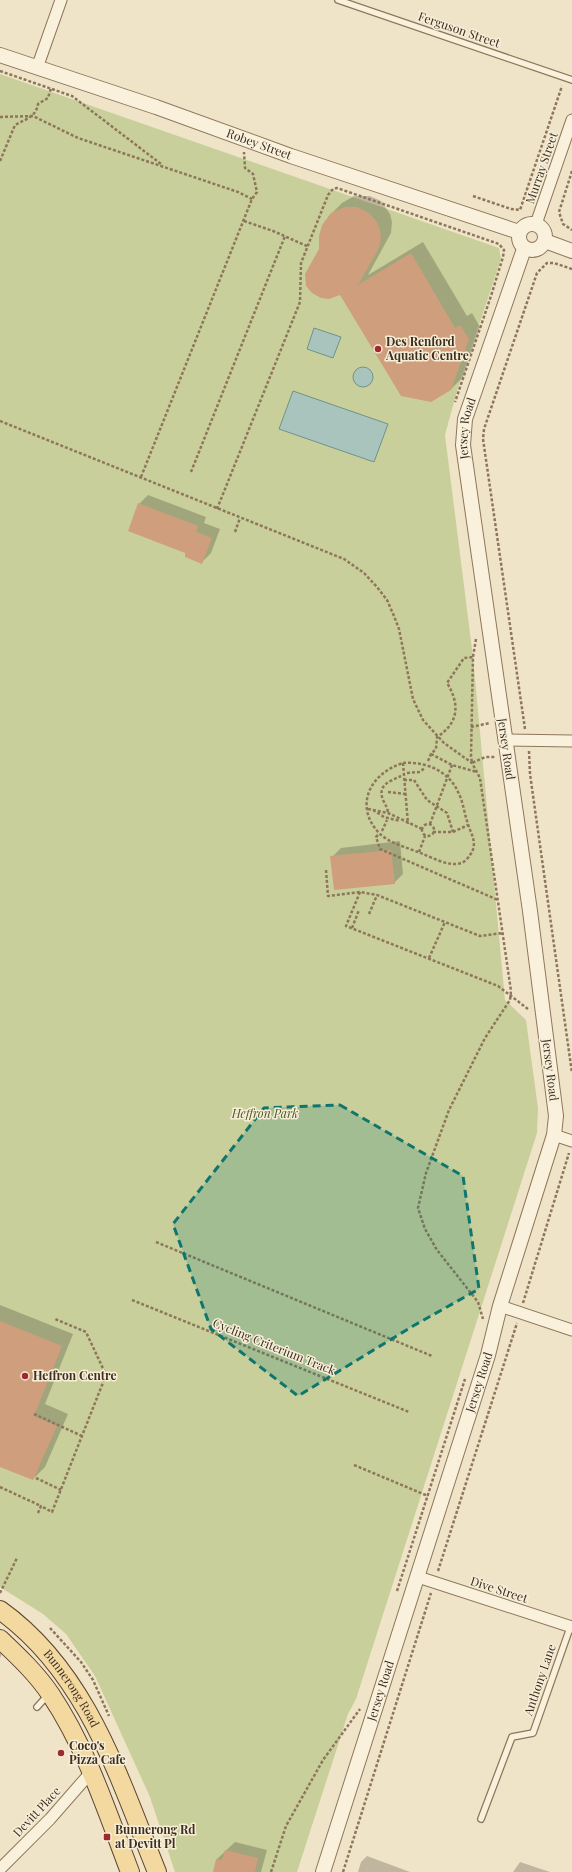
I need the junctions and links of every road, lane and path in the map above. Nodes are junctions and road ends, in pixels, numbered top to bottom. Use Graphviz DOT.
graph roads {
  1 [pos="61,0"];
  2 [pos="338,0"];
  3 [pos="0,55"];
  4 [pos="37,68"];
  5 [pos="0,71"];
  6 [pos="565,78"];
  7 [pos="572,80"];
  8 [pos="51,88"];
  9 [pos="33,116"];
  10 [pos="0,117"];
  11 [pos="572,120"];
  12 [pos="245,140"];
  13 [pos="0,161"];
  14 [pos="163,165"];
  15 [pos="572,171"];
  16 [pos="473,196"];
  17 [pos="252,199"];
  18 [pos="244,221"];
  19 [pos="536,224"];
  20 [pos="572,230"];
  21 [pos="519,232"];
  22 [pos="286,236"];
  23 [pos="545,241"];
  24 [pos="307,246"];
  25 [pos="524,249"];
  26 [pos="504,250"];
  27 [pos="572,251"];
  28 [pos="572,270"];
  29 [pos="0,420"];
  30 [pos="191,472"];
  31 [pos="141,478"];
  32 [pos="217,509"];
  33 [pos="240,518"];
  34 [pos="235,532"];
  35 [pos="473,657"];
  36 [pos="437,737"];
  37 [pos="505,740"];
  38 [pos="528,741"];
  39 [pos="572,741"];
  40 [pos="431,754"];
  41 [pos="508,757"];
  42 [pos="428,761"];
  43 [pos="403,763"];
  44 [pos="472,763"];
  45 [pos="452,764"];
  46 [pos="425,768"];
  47 [pos="478,772"];
  48 [pos="407,773"];
  49 [pos="401,776"];
  50 [pos="447,777"];
  51 [pos="404,780"];
  52 [pos="388,792"];
  53 [pos="406,794"];
  54 [pos="437,805"];
  55 [pos="368,809"];
  56 [pos="373,810"];
  57 [pos="388,812"];
  58 [pos="387,820"];
  59 [pos="401,821"];
  60 [pos="408,824"];
  61 [pos="430,824"];
  62 [pos="468,825"];
  63 [pos="422,829"];
  64 [pos="382,831"];
  65 [pos="433,832"];
  66 [pos="453,832"];
  67 [pos="378,836"];
  68 [pos="425,836"];
  69 [pos="419,852"];
  70 [pos="326,870"];
  71 [pos="360,892"];
  72 [pos="377,895"];
  73 [pos="498,900"];
  74 [pos="359,910"];
  75 [pos="369,914"];
  76 [pos="445,922"];
  77 [pos="352,928"];
  78 [pos="503,933"];
  79 [pos="430,958"];
  80 [pos="511,996"];
  81 [pos="530,1011"];
  82 [pos="572,1073"];
  83 [pos="554,1135"];
  84 [pos="572,1141"];
  85 [pos="156,1242"];
  86 [pos="132,1300"];
  87 [pos="500,1306"];
  88 [pos="520,1312"];
  89 [pos="486,1314"];
  90 [pos="55,1319"];
  91 [pos="572,1330"];
  92 [pos="432,1356"];
  93 [pos="466,1374"];
  94 [pos="410,1412"];
  95 [pos="34,1414"];
  96 [pos="82,1436"];
  97 [pos="354,1465"];
  98 [pos="36,1478"];
  99 [pos="0,1487"];
  100 [pos="61,1490"];
  101 [pos="426,1496"];
  102 [pos="41,1506"];
  103 [pos="38,1513"];
  104 [pos="17,1558"];
  105 [pos="418,1577"];
  106 [pos="434,1583"];
  107 [pos="0,1593"];
  108 [pos="395,1597"];
  109 [pos="0,1610"];
  110 [pos="571,1626"];
  111 [pos="0,1639"];
  112 [pos="50,1694"];
  113 [pos="37,1706"];
  114 [pos="361,1706"];
  115 [pos="92,1771"];
  116 [pos="481,1819"];
  117 [pos="0,1870"];
  118 [pos="130,1872"];
  119 [pos="158,1872"];
  120 [pos="271,1872"];
  121 [pos="323,1872"];
  122 [pos="342,1872"];
  1 -- 4 [label="street"];
  2 -- 6 [label="lane, Ferguson Street"];
  3 -- 4 [label="street, Robey Street"];
  4 -- 12 [label="street, Robey Street"];
  5 -- 8 [label="path"];
  6 -- 7 [label="lane, Ferguson Street"];
  6 -- 16 [label="path"];
  8 -- 9 [label="path"];
  8 -- 14 [label="path"];
  9 -- 10 [label="path"];
  9 -- 13 [label="path"];
  9 -- 14 [label="path"];
  11 -- 19 [label="street, Murray Street"];
  12 -- 17 [label="path"];
  12 -- 21 [label="street, Robey Street"];
  14 -- 17 [label="path"];
  15 -- 20 [label="path"];
  17 -- 18 [label="path"];
  18 -- 22 [label="path"];
  18 -- 31 [label="path"];
  19 -- 21 [label="street"];
  19 -- 23 [label="street"];
  21 -- 25 [label="street"];
  22 -- 24 [label="path"];
  22 -- 30 [label="path"];
  23 -- 25 [label="street"];
  23 -- 27 [label="street"];
  24 -- 26 [label="path"];
  24 -- 32 [label="path"];
  25 -- 37 [label="street, Jersey Road"];
  28 -- 38 [label="path, Jersey Road"];
  29 -- 31 [label="path"];
  31 -- 32 [label="path"];
  32 -- 33 [label="path"];
  33 -- 34 [label="path"];
  33 -- 36 [label="path"];
  35 -- 36 [label="path"];
  36 -- 40 [label="path"];
  36 -- 44 [label="path"];
  37 -- 38 [label="street"];
  37 -- 41 [label="street, Jersey Road"];
  38 -- 39 [label="street"];
  38 -- 82 [label="path, Jersey Road"];
  40 -- 42 [label="path"];
  40 -- 45 [label="path"];
  41 -- 44 [label="path"];
  41 -- 83 [label="street, Jersey Road"];
  43 -- 50 [label="path"];
  43 -- 51 [label="path"];
  43 -- 55 [label="path"];
  44 -- 47 [label="path"];
  45 -- 47 [label="path"];
  45 -- 50 [label="path"];
  46 -- 48 [label="path"];
  47 -- 73 [label="path"];
  49 -- 57 [label="path"];
  50 -- 54 [label="path"];
  50 -- 62 [label="path"];
  51 -- 53 [label="path"];
  51 -- 54 [label="path"];
  52 -- 53 [label="path"];
  53 -- 60 [label="path"];
  54 -- 61 [label="path"];
  54 -- 66 [label="path"];
  55 -- 56 [label="path"];
  55 -- 69 [label="path"];
  56 -- 59 [label="path"];
  56 -- 59 [label="path"];
  58 -- 64 [label="path"];
  59 -- 60 [label="path"];
  60 -- 63 [label="path"];
  61 -- 63 [label="path"];
  61 -- 65 [label="path"];
  62 -- 66 [label="path"];
  62 -- 69 [label="path"];
  63 -- 68 [label="path"];
  65 -- 66 [label="path"];
  65 -- 68 [label="path"];
  67 -- 73 [label="path"];
  68 -- 69 [label="path"];
  70 -- 71 [label="path"];
  71 -- 72 [label="path"];
  71 -- 77 [label="path"];
  72 -- 75 [label="path"];
  72 -- 76 [label="path"];
  73 -- 78 [label="path"];
  74 -- 77 [label="path"];
  76 -- 78 [label="path"];
  76 -- 79 [label="path"];
  77 -- 79 [label="path"];
  78 -- 80 [label="path"];
  79 -- 80 [label="path"];
  80 -- 81 [label="path"];
  80 -- 89 [label="path"];
  83 -- 84 [label="street"];
  83 -- 87 [label="street, Jersey Road"];
  84 -- 88 [label="path, Jersey Road"];
  85 -- 92 [label="path"];
  86 -- 94 [label="path, Cycling Criterium Track"];
  87 -- 88 [label="street"];
  87 -- 105 [label="street, Jersey Road"];
  88 -- 91 [label="street"];
  88 -- 106 [label="path, Jersey Road"];
  90 -- 96 [label="path"];
  93 -- 101 [label="path"];
  95 -- 96 [label="path"];
  96 -- 100 [label="path"];
  97 -- 101 [label="path"];
  98 -- 100 [label="path"];
  99 -- 102 [label="path"];
  100 -- 102 [label="path"];
  101 -- 108 [label="path"];
  102 -- 103 [label="path"];
  104 -- 107 [label="path"];
  105 -- 106 [label="street, Dive Street"];
  105 -- 121 [label="street, Jersey Road"];
  106 -- 110 [label="street, Dive Street"];
  106 -- 122 [label="path, Jersey Road"];
  109 -- 119 [label="main road, Bunnerong Road"];
  110 -- 116 [label="lane, Anthony Lane"];
  111 -- 112 [label="main road, Bunnerong Road"];
  112 -- 113 [label="lane"];
  112 -- 115 [label="main road, Bunnerong Road"];
  114 -- 120 [label="path"];
  115 -- 117 [label="street, Devitt Place"];
  115 -- 118 [label="main road, Bunnerong Road"];
}
